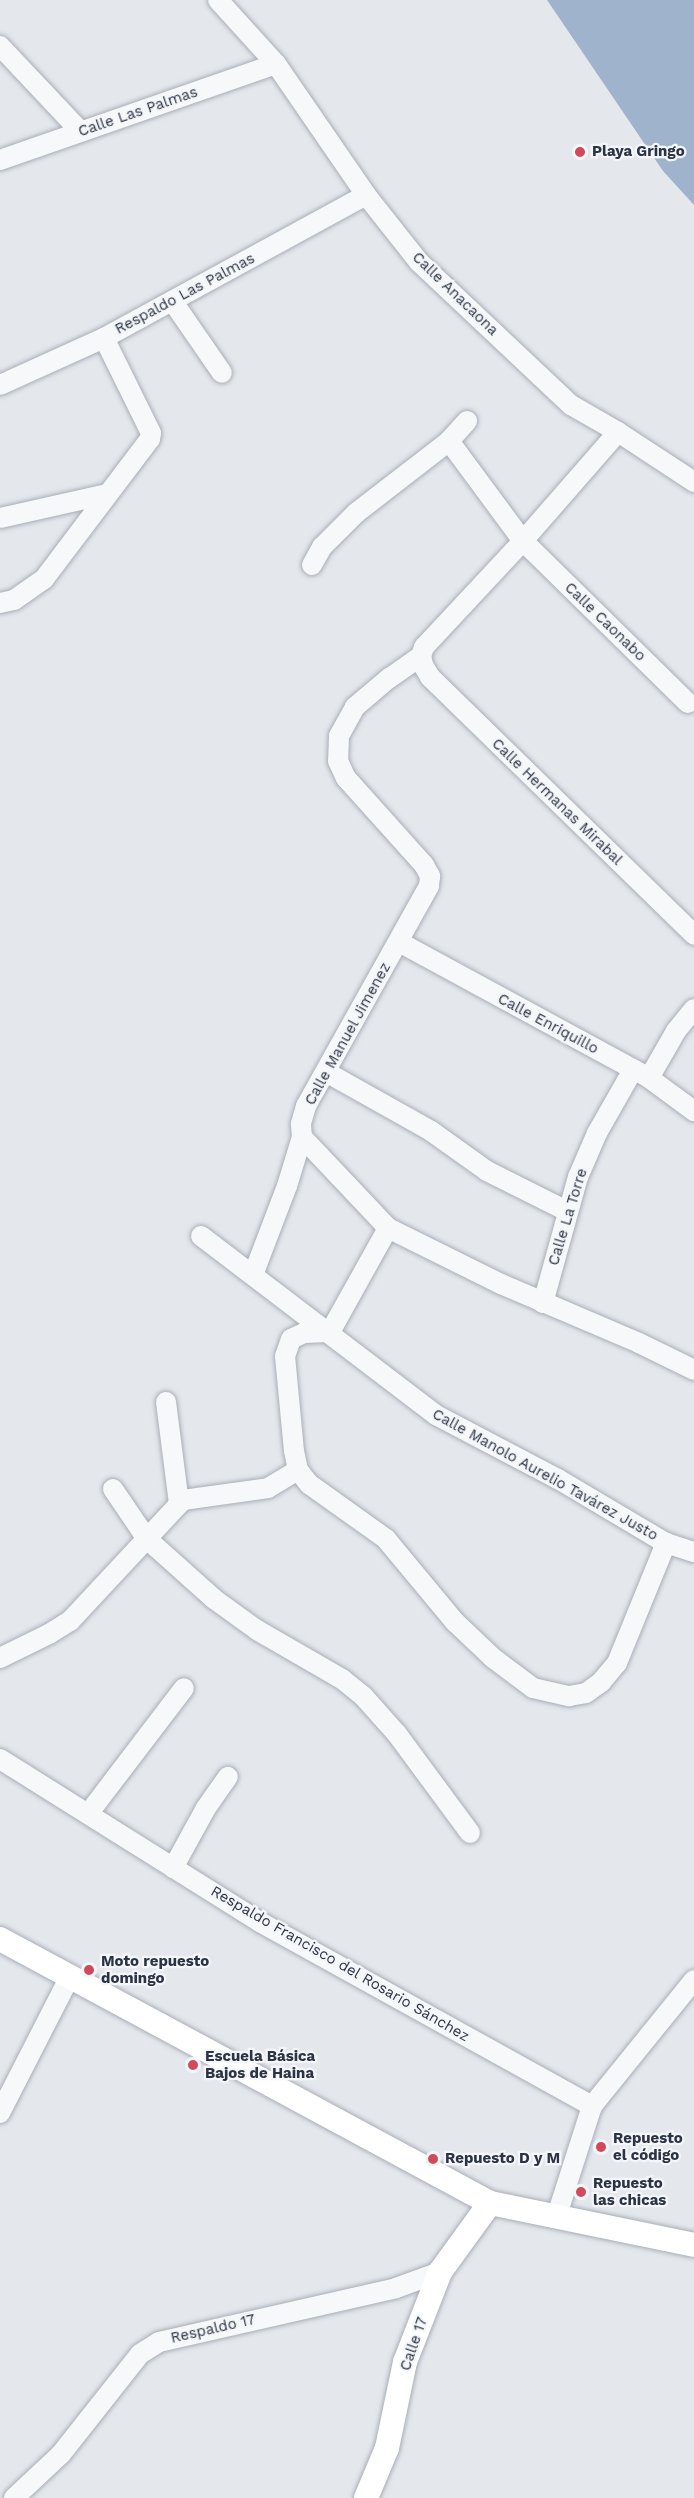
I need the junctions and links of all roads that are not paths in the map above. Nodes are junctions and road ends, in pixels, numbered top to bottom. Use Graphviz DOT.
graph roads {
  1 [pos="218,0"];
  2 [pos="0,46"];
  3 [pos="276,64"];
  4 [pos="81,132"];
  5 [pos="0,160"];
  6 [pos="366,195"];
  7 [pos="173,302"];
  8 [pos="104,338"];
  9 [pos="222,373"];
  10 [pos="0,385"];
  11 [pos="467,421"];
  12 [pos="618,432"];
  13 [pos="449,441"];
  14 [pos="694,482"];
  15 [pos="107,494"];
  16 [pos="0,518"];
  17 [pos="523,541"];
  18 [pos="312,565"];
  19 [pos="0,603"];
  20 [pos="422,660"];
  21 [pos="688,703"];
  22 [pos="694,936"];
  23 [pos="399,942"];
  24 [pos="694,1009"];
  25 [pos="326,1072"];
  26 [pos="641,1074"];
  27 [pos="694,1111"];
  28 [pos="302,1137"];
  29 [pos="567,1210"];
  30 [pos="388,1228"];
  31 [pos="201,1236"];
  32 [pos="253,1275"];
  33 [pos="543,1303"];
  34 [pos="330,1332"];
  35 [pos="694,1370"];
  36 [pos="166,1402"];
  37 [pos="298,1470"];
  38 [pos="113,1489"];
  39 [pos="179,1504"];
  40 [pos="147,1539"];
  41 [pos="666,1543"];
  42 [pos="694,1552"];
  43 [pos="0,1658"];
  44 [pos="184,1688"];
  45 [pos="0,1759"];
  46 [pos="228,1777"];
  47 [pos="88,1814"];
  48 [pos="471,1833"];
  49 [pos="173,1868"];
  50 [pos="0,1939"];
  51 [pos="69,1978"];
  52 [pos="694,1980"];
  53 [pos="592,2106"];
  54 [pos="0,2113"];
  55 [pos="490,2203"];
  56 [pos="557,2215"];
  57 [pos="694,2245"];
  58 [pos="440,2272"];
  59 [pos="14,2498"];
  60 [pos="366,2498"];
  1 -- 3 [label="street, Calle Anacaona"];
  2 -- 4 [label="street"];
  3 -- 4 [label="street, Calle Las Palmas"];
  3 -- 6 [label="street, Calle Anacaona"];
  4 -- 5 [label="street, Calle Las Palmas"];
  6 -- 7 [label="street, Respaldo Las Palmas"];
  6 -- 12 [label="street, Calle Anacaona"];
  7 -- 8 [label="street, Respaldo Las Palmas"];
  7 -- 9 [label="street"];
  8 -- 10 [label="street, Respaldo Las Palmas"];
  8 -- 15 [label="street"];
  11 -- 13 [label="street"];
  12 -- 14 [label="street, Calle Anacaona"];
  12 -- 17 [label="street"];
  13 -- 17 [label="street, Calle Caonabo"];
  13 -- 18 [label="street"];
  15 -- 16 [label="street"];
  15 -- 19 [label="street"];
  17 -- 20 [label="street"];
  17 -- 21 [label="street, Calle Caonabo"];
  20 -- 22 [label="street, Calle Hermanas Mirabal"];
  20 -- 23 [label="street, Calle Manuel Jimenez"];
  23 -- 25 [label="street, Calle Manuel Jimenez"];
  23 -- 26 [label="street, Calle Enriquillo"];
  24 -- 26 [label="street, Calle La Torre"];
  25 -- 28 [label="street, Calle Manuel Jimenez"];
  25 -- 29 [label="street"];
  26 -- 27 [label="street, Calle Enriquillo"];
  26 -- 29 [label="street, Calle La Torre"];
  28 -- 30 [label="street"];
  28 -- 32 [label="street, Calle Manuel Jimenez"];
  29 -- 33 [label="street, Calle La Torre"];
  30 -- 33 [label="street"];
  30 -- 34 [label="street"];
  31 -- 32 [label="street, Calle Manolo Aurelio Tavárez Justo"];
  32 -- 34 [label="street, Calle Manolo Aurelio Tavárez Justo"];
  33 -- 35 [label="street"];
  34 -- 37 [label="street"];
  34 -- 41 [label="street, Calle Manolo Aurelio Tavárez Justo"];
  36 -- 39 [label="street"];
  37 -- 39 [label="street"];
  37 -- 41 [label="street"];
  38 -- 40 [label="street"];
  39 -- 40 [label="street"];
  40 -- 43 [label="street"];
  40 -- 48 [label="street"];
  41 -- 42 [label="street, Calle Manolo Aurelio Tavárez Justo"];
  44 -- 47 [label="street"];
  45 -- 47 [label="street, Respaldo Francisco del Rosario Sánchez"];
  46 -- 49 [label="street"];
  47 -- 49 [label="street, Respaldo Francisco del Rosario Sánchez"];
  49 -- 53 [label="street, Respaldo Francisco del Rosario Sánchez"];
  50 -- 51 [label="main road"];
  51 -- 54 [label="street"];
  51 -- 55 [label="main road"];
  52 -- 53 [label="street"];
  53 -- 56 [label="street"];
  55 -- 56 [label="main road"];
  55 -- 58 [label="main road, Calle 17"];
  56 -- 57 [label="main road"];
  58 -- 59 [label="street, Respaldo 17"];
  58 -- 60 [label="main road, Calle 17"];
}
